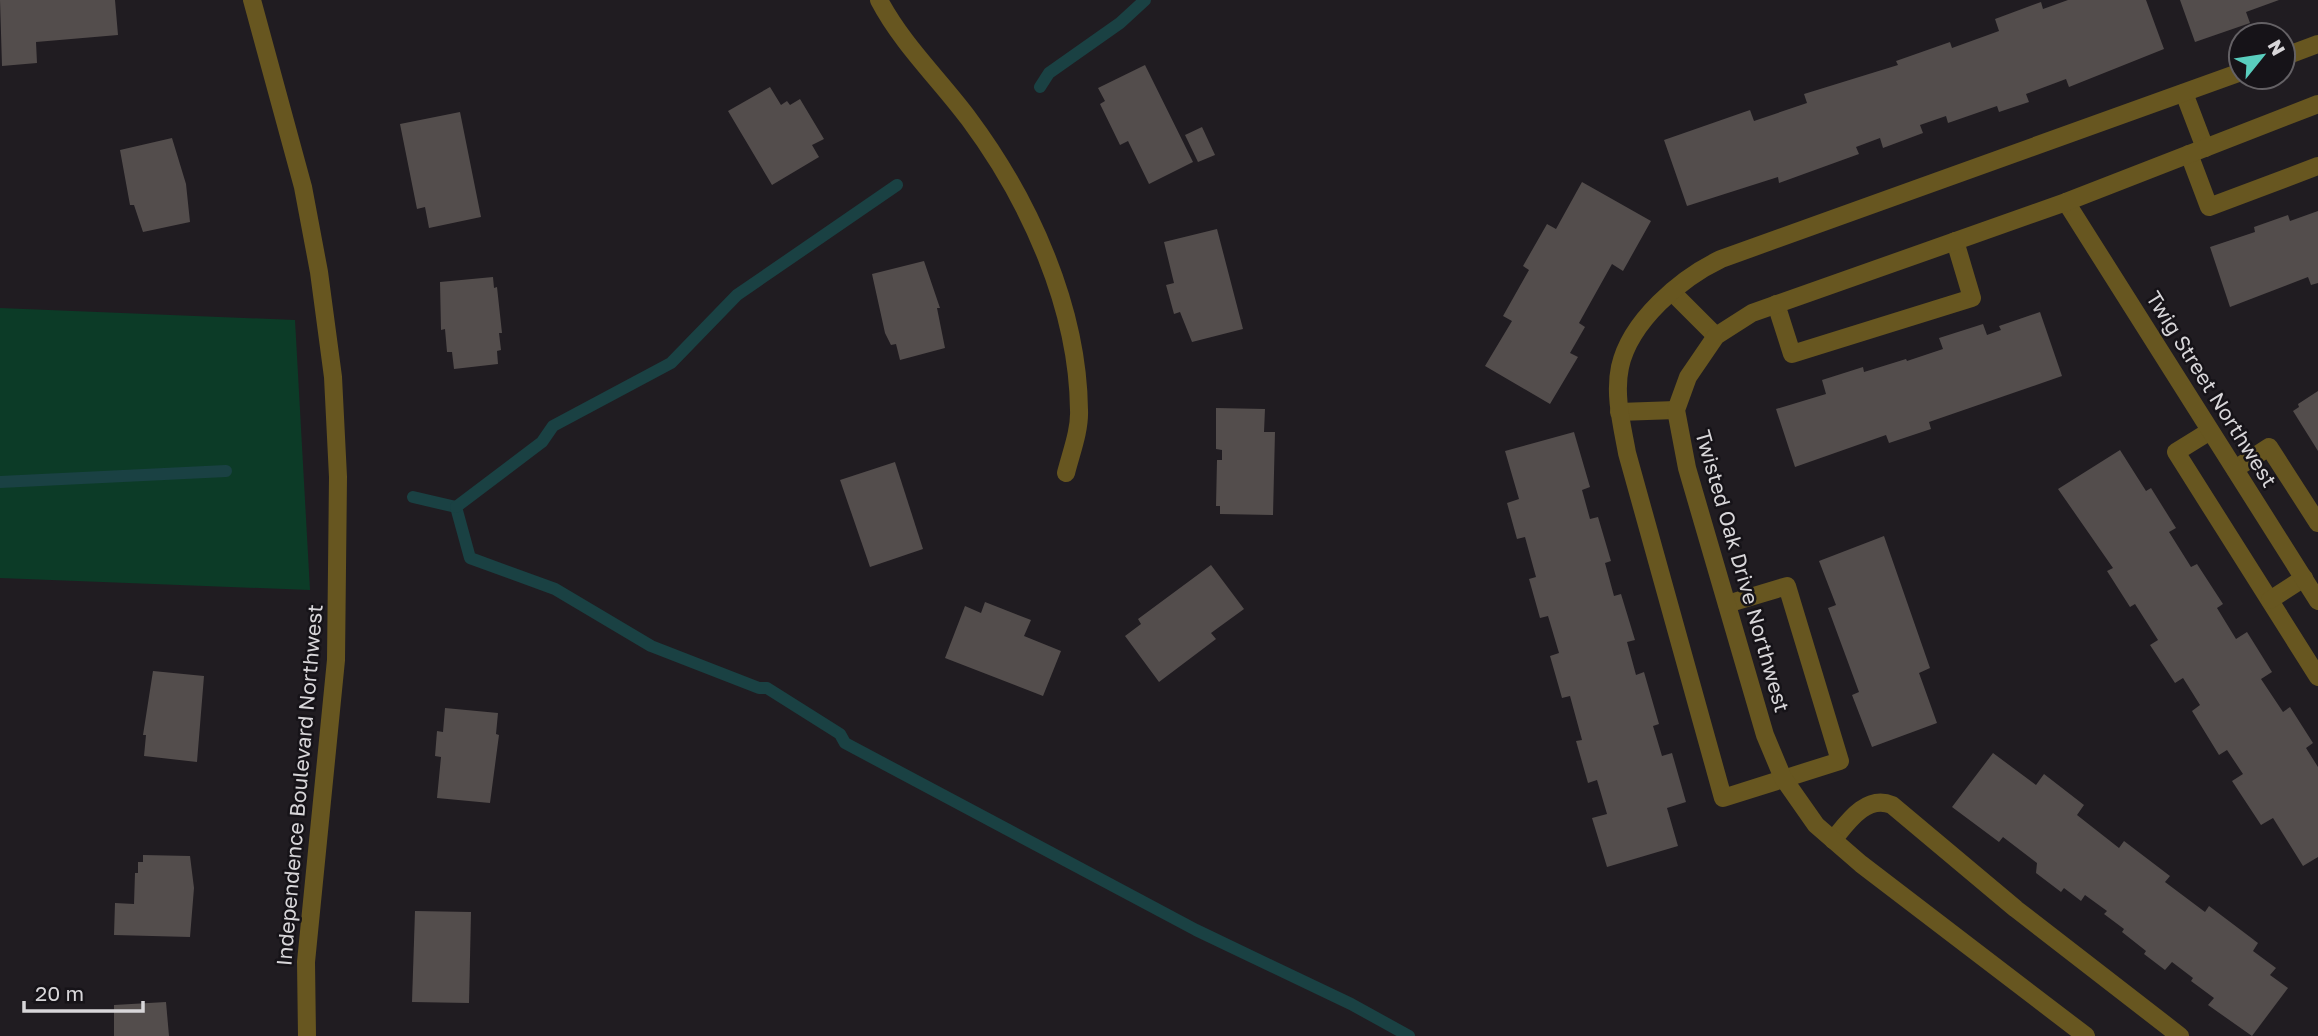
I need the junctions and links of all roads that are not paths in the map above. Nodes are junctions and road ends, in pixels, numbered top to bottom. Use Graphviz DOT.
graph roads {
  1 [pos="252,0"];
  2 [pos="879,0"];
  3 [pos="2318,44"];
  4 [pos="2297,52"];
  5 [pos="2227,77"];
  6 [pos="2184,93"];
  7 [pos="2318,104"];
  8 [pos="2197,151"];
  9 [pos="2318,166"];
  10 [pos="2066,202"];
  11 [pos="1955,241"];
  12 [pos="1673,293"];
  13 [pos="1776,304"];
  14 [pos="1716,336"];
  15 [pos="1676,410"];
  16 [pos="1619,412"];
  17 [pos="2210,431"];
  18 [pos="2235,469"];
  19 [pos="1066,473"];
  20 [pos="2318,523"];
  21 [pos="2304,579"];
  22 [pos="2270,600"];
  23 [pos="2318,601"];
  24 [pos="1727,604"];
  25 [pos="2318,677"];
  26 [pos="1783,778"];
  27 [pos="1833,840"];
  28 [pos="307,1036"];
  29 [pos="2086,1036"];
  30 [pos="2180,1036"];
  1 -- 28 [label="street, Independence Boulevard Northwest"];
  2 -- 19 [label="street"];
  3 -- 4 [label="street"];
  5 -- 6 [label="street"];
  6 -- 8 [label="street"];
  6 -- 12 [label="street"];
  7 -- 8 [label="street, Twisted Oak Drive Northwest"];
  8 -- 9 [label="street"];
  8 -- 10 [label="street, Twisted Oak Drive Northwest"];
  10 -- 11 [label="street, Twisted Oak Drive Northwest"];
  10 -- 17 [label="street, Twig Street Northwest"];
  11 -- 13 [label="street, Twisted Oak Drive Northwest"];
  11 -- 13 [label="street"];
  12 -- 14 [label="street"];
  12 -- 16 [label="street"];
  13 -- 14 [label="street, Twisted Oak Drive Northwest"];
  14 -- 15 [label="street, Twisted Oak Drive Northwest"];
  15 -- 16 [label="street"];
  15 -- 24 [label="street, Twisted Oak Drive Northwest"];
  16 -- 26 [label="street"];
  17 -- 18 [label="street, Twig Street Northwest"];
  17 -- 22 [label="street"];
  18 -- 20 [label="street"];
  18 -- 21 [label="street, Twig Street Northwest"];
  21 -- 22 [label="street"];
  21 -- 23 [label="street, Twig Street Northwest"];
  22 -- 25 [label="street"];
  24 -- 26 [label="street, Twisted Oak Drive Northwest"];
  24 -- 26 [label="street"];
  26 -- 27 [label="street, Twisted Oak Drive Northwest"];
  27 -- 29 [label="street, Twisted Oak Drive Northwest"];
  27 -- 30 [label="street"];
}
